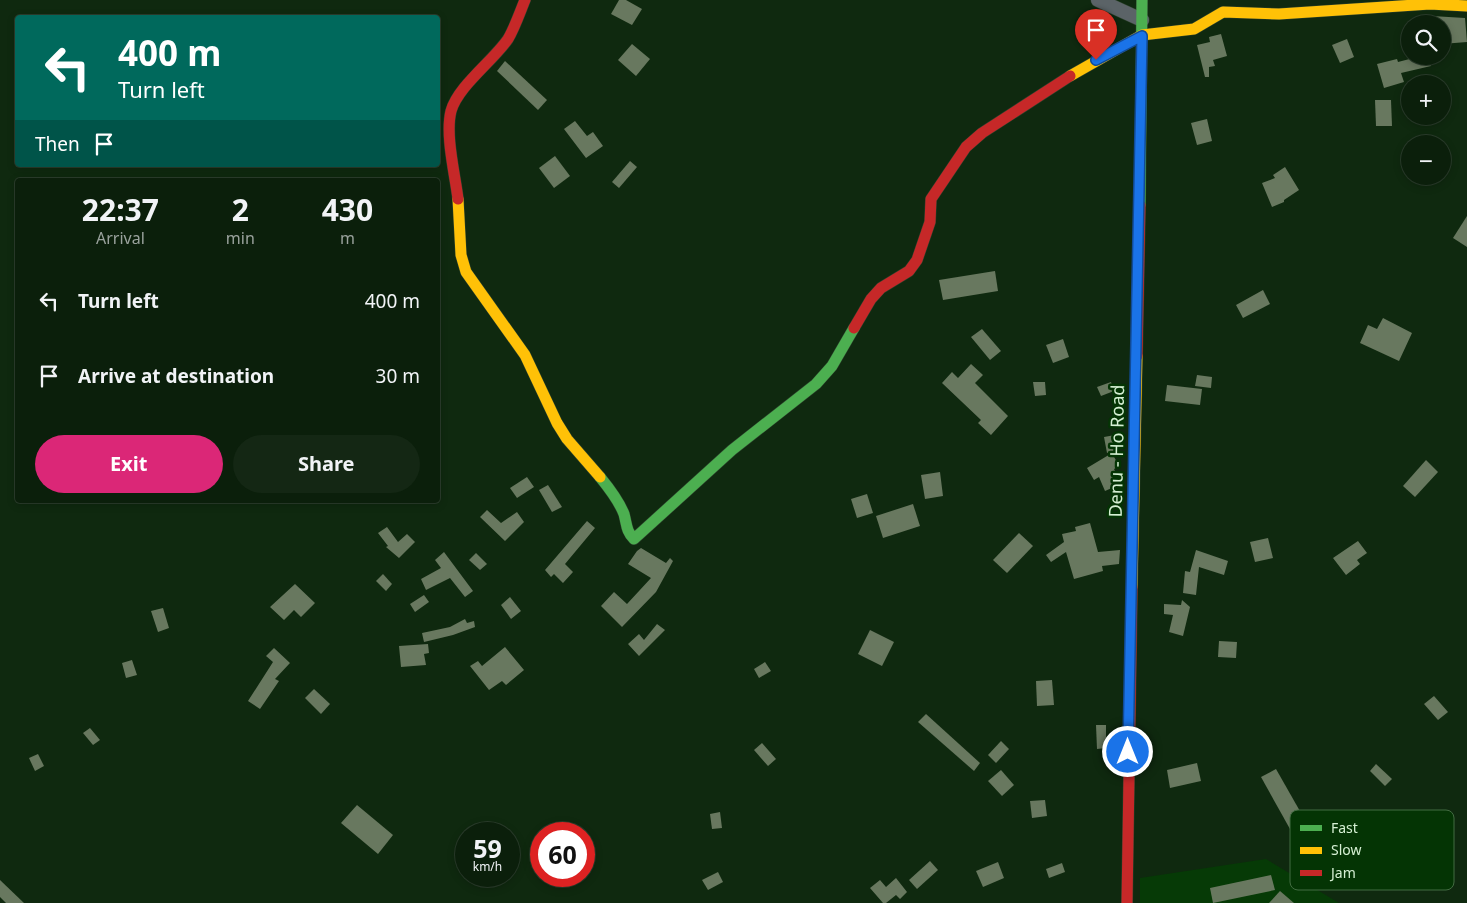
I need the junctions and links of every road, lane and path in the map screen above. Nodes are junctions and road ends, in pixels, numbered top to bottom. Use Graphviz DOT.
graph roads {
  1 [pos="525,0"];
  2 [pos="1098,0"];
  3 [pos="1142,0"];
  4 [pos="1467,6"];
  5 [pos="1142,20"];
  6 [pos="1142,36"];
  7 [pos="1127,903"];
  1 -- 6 [label="street"];
  2 -- 5 [label="street"];
  3 -- 5 [label="street, Denu - Ho Road"];
  4 -- 6 [label="street"];
  5 -- 6 [label="street, Denu - Ho Road"];
  6 -- 7 [label="street, Denu - Ho Road"];
}
